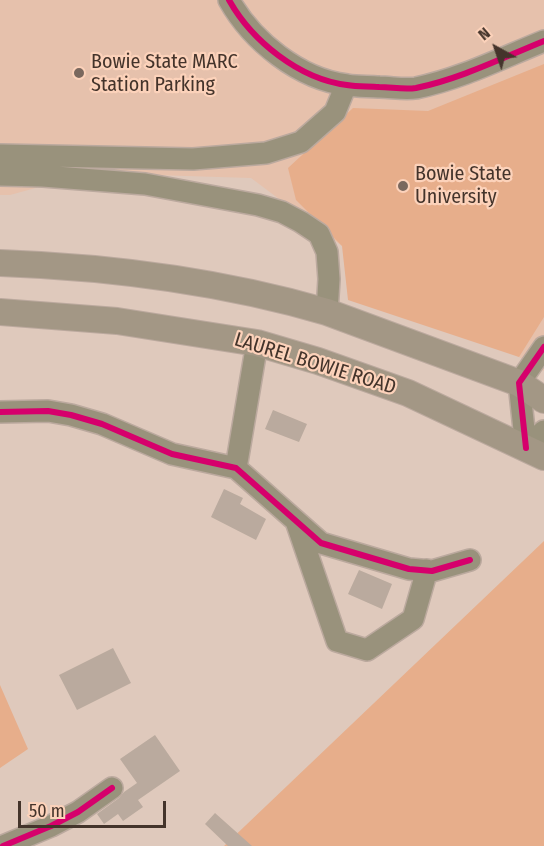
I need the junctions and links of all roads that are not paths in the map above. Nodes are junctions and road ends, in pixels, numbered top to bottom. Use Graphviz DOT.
graph roads {
  1 [pos="229,0"];
  2 [pos="544,41"];
  3 [pos="346,85"];
  4 [pos="0,155"];
  5 [pos="0,175"];
  6 [pos="0,263"];
  7 [pos="0,312"];
  8 [pos="327,312"];
  9 [pos="257,343"];
  10 [pos="544,347"];
  11 [pos="519,383"];
  12 [pos="544,400"];
  13 [pos="0,412"];
  14 [pos="538,445"];
  15 [pos="236,468"];
  16 [pos="297,523"];
  17 [pos="470,560"];
  18 [pos="427,570"];
  19 [pos="112,788"];
  20 [pos="3,846"];
  1 -- 3 [label="street"];
  2 -- 3 [label="street"];
  3 -- 4 [label="street"];
  5 -- 8 [label="street"];
  6 -- 8 [label="main road"];
  7 -- 9 [label="main road, LAUREL BOWIE ROAD"];
  8 -- 11 [label="main road"];
  9 -- 14 [label="main road, LAUREL BOWIE ROAD"];
  9 -- 15 [label="street"];
  10 -- 11 [label="street"];
  11 -- 12 [label="main road"];
  11 -- 14 [label="street"];
  13 -- 15 [label="street"];
  15 -- 16 [label="street"];
  16 -- 18 [label="street"];
  16 -- 18 [label="street"];
  17 -- 18 [label="street"];
  19 -- 20 [label="street"];
}
